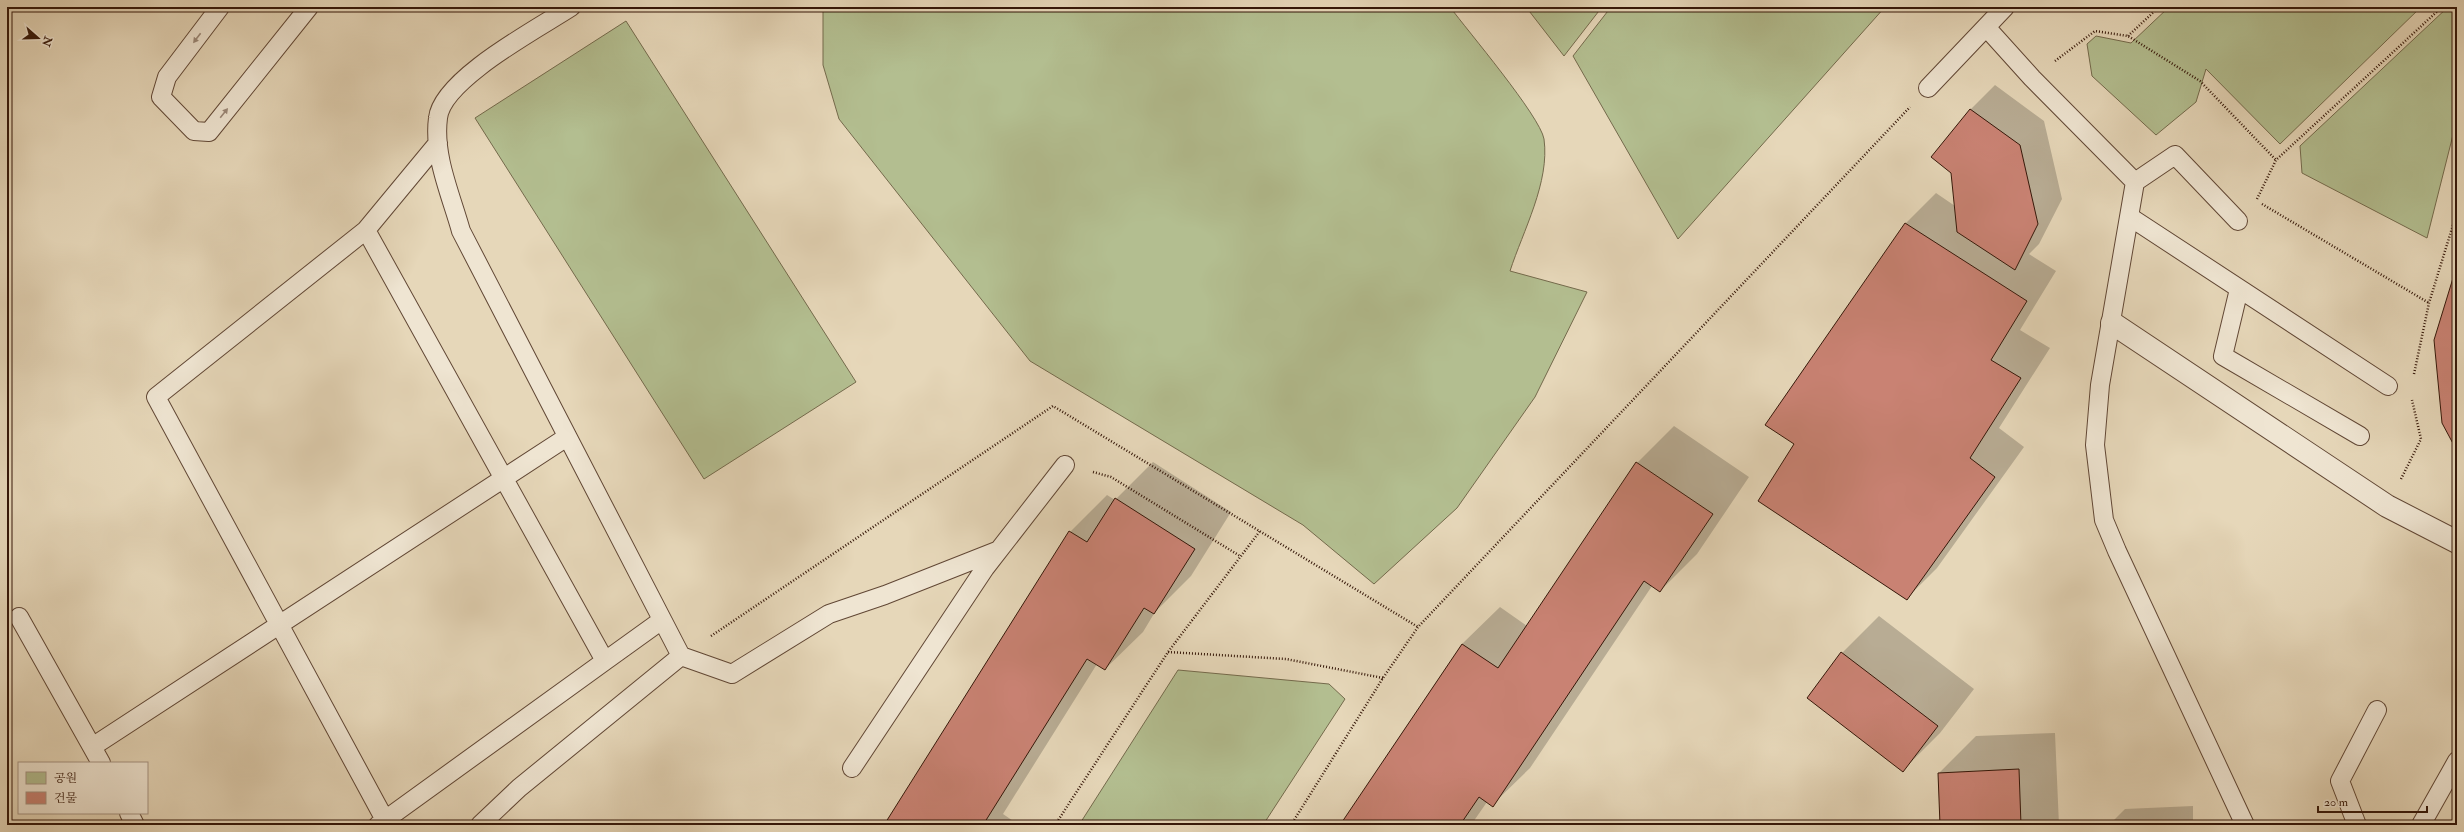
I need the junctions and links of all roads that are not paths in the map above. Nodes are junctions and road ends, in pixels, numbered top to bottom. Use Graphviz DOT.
graph roads {
  1 [pos="220,7"];
  2 [pos="309,7"];
  3 [pos="571,7"];
  4 [pos="2005,7"];
  5 [pos="1986,27"];
  6 [pos="1928,88"];
  7 [pos="438,143"];
  8 [pos="2135,182"];
  9 [pos="2130,217"];
  10 [pos="2238,221"];
  11 [pos="366,230"];
  12 [pos="2239,289"];
  13 [pos="2112,322"];
  14 [pos="2388,386"];
  15 [pos="2360,436"];
  16 [pos="567,437"];
  17 [pos="1065,465"];
  18 [pos="504,479"];
  19 [pos="2457,542"];
  20 [pos="999,550"];
  21 [pos="19,617"];
  22 [pos="662,620"];
  23 [pos="280,625"];
  24 [pos="680,656"];
  25 [pos="605,661"];
  26 [pos="2377,710"];
  27 [pos="92,747"];
  28 [pos="2457,761"];
  29 [pos="100,762"];
  30 [pos="852,768"];
  31 [pos="130,814"];
  32 [pos="381,822"];
  33 [pos="135,825"];
  34 [pos="480,825"];
  35 [pos="2245,825"];
  36 [pos="2357,825"];
  37 [pos="2421,825"];
  1 -- 2 [label="lane, one-way"];
  3 -- 7 [label="lane"];
  4 -- 5 [label="lane"];
  5 -- 6 [label="lane"];
  5 -- 8 [label="lane"];
  7 -- 11 [label="lane"];
  7 -- 16 [label="lane"];
  8 -- 9 [label="lane"];
  8 -- 10 [label="lane"];
  9 -- 12 [label="lane"];
  9 -- 13 [label="lane"];
  11 -- 18 [label="lane"];
  11 -- 23 [label="lane"];
  12 -- 14 [label="lane"];
  12 -- 15 [label="lane"];
  13 -- 19 [label="street"];
  13 -- 35 [label="lane"];
  16 -- 18 [label="lane"];
  16 -- 22 [label="lane"];
  17 -- 20 [label="lane"];
  18 -- 23 [label="lane"];
  18 -- 25 [label="lane"];
  20 -- 24 [label="lane"];
  20 -- 30 [label="lane"];
  21 -- 27 [label="lane"];
  22 -- 24 [label="lane"];
  22 -- 25 [label="lane"];
  23 -- 27 [label="lane"];
  23 -- 32 [label="lane"];
  24 -- 34 [label="lane"];
  25 -- 32 [label="lane"];
  26 -- 36 [label="lane"];
  27 -- 29 [label="lane"];
  28 -- 37 [label="lane"];
  31 -- 33 [label="lane"];
}
